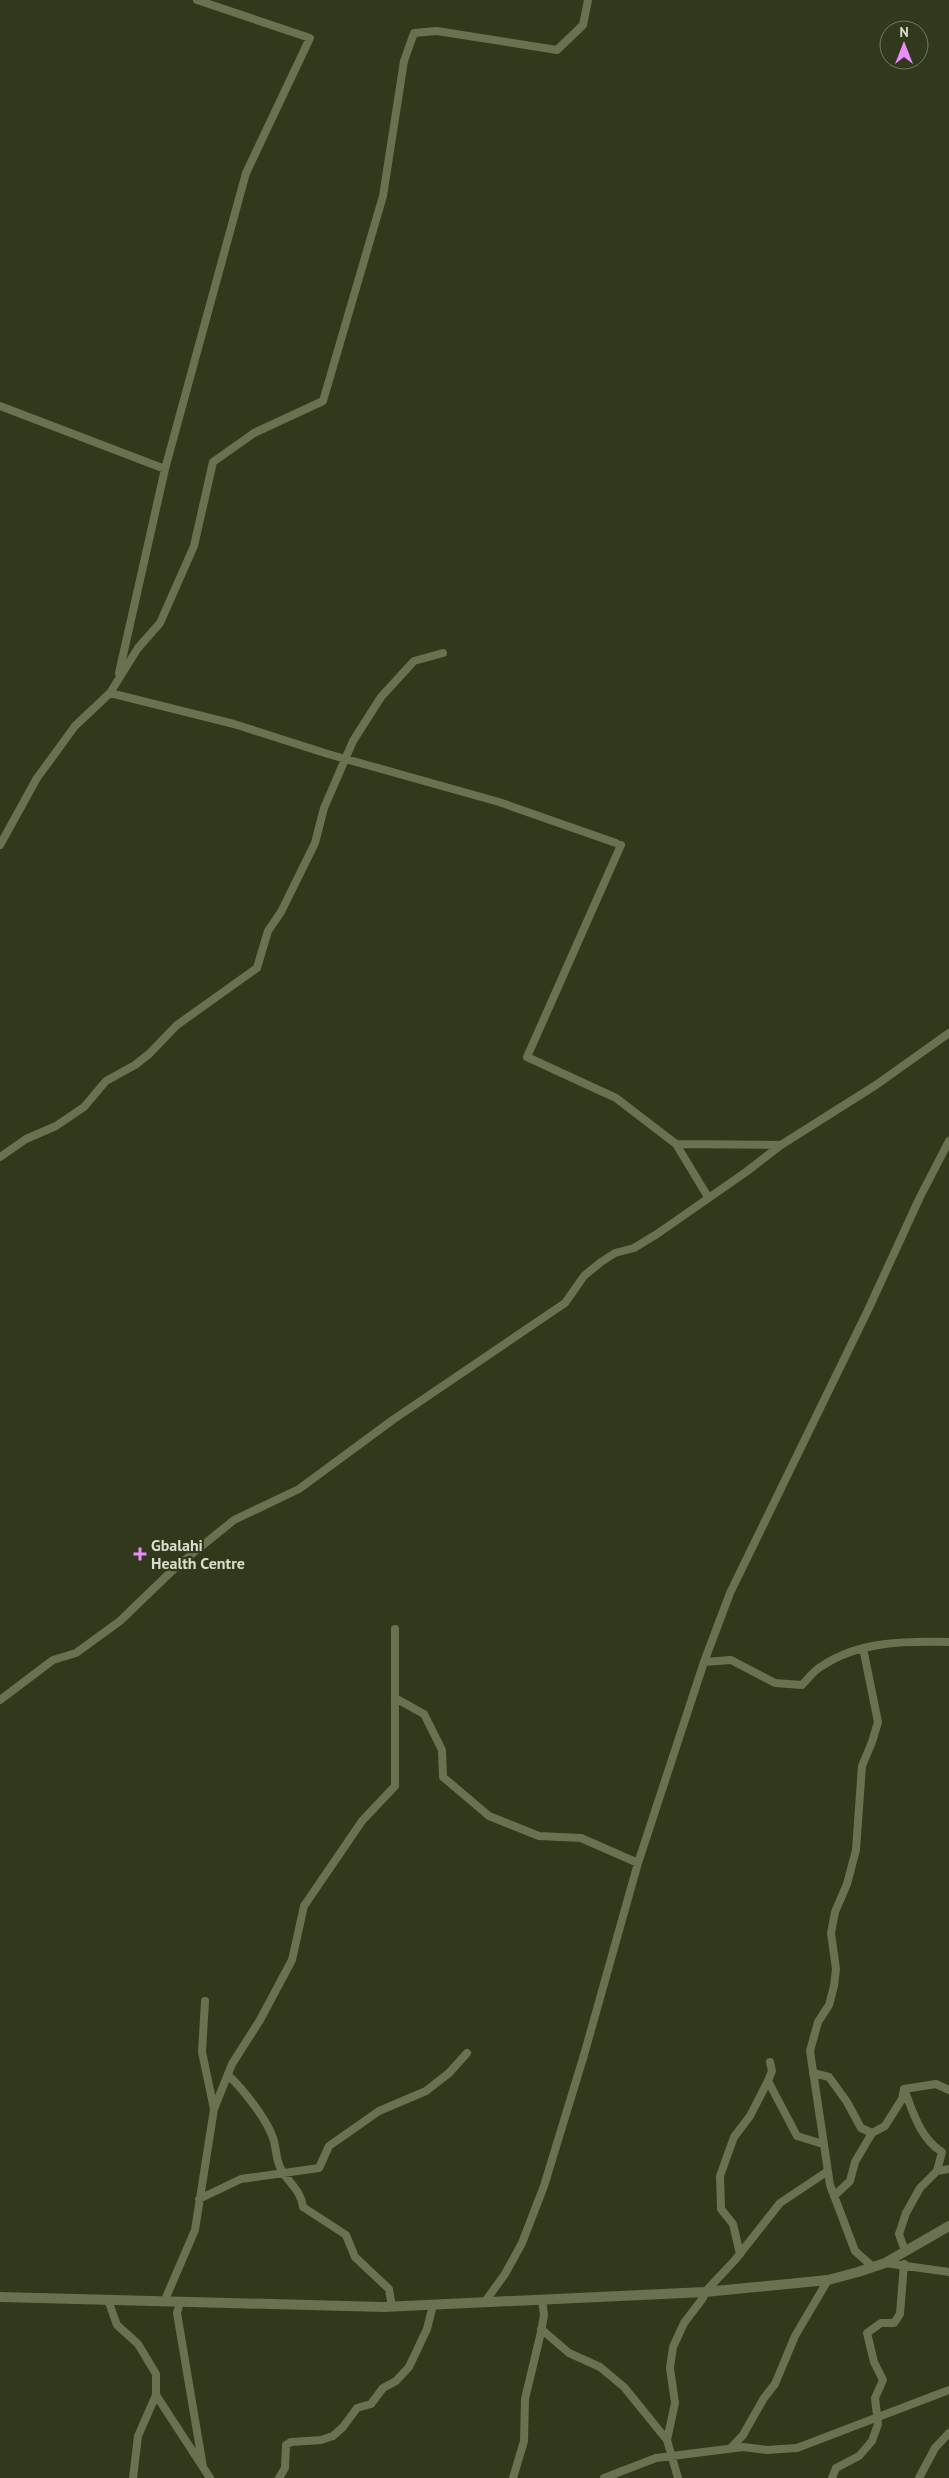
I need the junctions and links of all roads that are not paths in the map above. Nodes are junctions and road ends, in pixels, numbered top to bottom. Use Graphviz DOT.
graph roads {
  1 [pos="197,0"];
  2 [pos="588,0"];
  3 [pos="0,406"];
  4 [pos="165,469"];
  5 [pos="443,653"];
  6 [pos="118,678"];
  7 [pos="110,692"];
  8 [pos="346,758"];
  9 [pos="0,845"];
  10 [pos="949,1034"];
  11 [pos="949,1141"];
  12 [pos="676,1144"];
  13 [pos="781,1145"];
  14 [pos="0,1157"];
  15 [pos="708,1197"];
  16 [pos="395,1629"];
  17 [pos="949,1642"];
  18 [pos="863,1648"];
  19 [pos="704,1662"];
  20 [pos="395,1698"];
  21 [pos="0,1700"];
  22 [pos="638,1863"];
  23 [pos="205,2002"];
  24 [pos="467,2053"];
  25 [pos="770,2062"];
  26 [pos="813,2073"];
  27 [pos="228,2076"];
  28 [pos="768,2080"];
  29 [pos="904,2089"];
  30 [pos="949,2090"];
  31 [pos="214,2109"];
  32 [pos="872,2133"];
  33 [pos="824,2144"];
  34 [pos="949,2170"];
  35 [pos="828,2171"];
  36 [pos="937,2171"];
  37 [pos="282,2172"];
  38 [pos="834,2196"];
  39 [pos="199,2199"];
  40 [pos="949,2226"];
  41 [pos="904,2251"];
  42 [pos="740,2254"];
  43 [pos="885,2263"];
  44 [pos="904,2264"];
  45 [pos="873,2267"];
  46 [pos="949,2272"];
  47 [pos="828,2280"];
  48 [pos="706,2292"];
  49 [pos="0,2298"];
  50 [pos="108,2300"];
  51 [pos="542,2300"];
  52 [pos="164,2302"];
  53 [pos="180,2302"];
  54 [pos="484,2303"];
  55 [pos="433,2305"];
  56 [pos="392,2307"];
  57 [pos="541,2329"];
  58 [pos="949,2390"];
  59 [pos="156,2395"];
  60 [pos="879,2417"];
  61 [pos="949,2433"];
  62 [pos="667,2440"];
  63 [pos="730,2449"];
  64 [pos="672,2457"];
  65 [pos="203,2467"];
  66 [pos="133,2478"];
  67 [pos="210,2478"];
  68 [pos="279,2478"];
  69 [pos="513,2478"];
  70 [pos="604,2478"];
  71 [pos="678,2478"];
  72 [pos="832,2478"];
  73 [pos="919,2478"];
  1 -- 4 [label="street"];
  2 -- 6 [label="street"];
  3 -- 4 [label="street"];
  4 -- 6 [label="street"];
  5 -- 8 [label="street"];
  6 -- 7 [label="street"];
  7 -- 8 [label="street"];
  7 -- 9 [label="street"];
  8 -- 12 [label="street"];
  8 -- 14 [label="street"];
  10 -- 13 [label="street"];
  11 -- 19 [label="street"];
  12 -- 13 [label="street"];
  12 -- 15 [label="street"];
  13 -- 15 [label="street"];
  15 -- 21 [label="street"];
  16 -- 20 [label="street"];
  17 -- 18 [label="street"];
  18 -- 19 [label="street"];
  18 -- 26 [label="street"];
  19 -- 22 [label="street"];
  20 -- 22 [label="street"];
  20 -- 27 [label="street"];
  22 -- 54 [label="street"];
  23 -- 31 [label="street"];
  24 -- 37 [label="street"];
  25 -- 28 [label="street"];
  26 -- 32 [label="street"];
  26 -- 33 [label="street"];
  27 -- 31 [label="street"];
  27 -- 37 [label="street"];
  28 -- 33 [label="street"];
  28 -- 42 [label="street"];
  29 -- 30 [label="street"];
  29 -- 32 [label="street"];
  29 -- 36 [label="street"];
  31 -- 39 [label="street"];
  32 -- 38 [label="street"];
  33 -- 35 [label="street"];
  34 -- 36 [label="street"];
  35 -- 38 [label="street"];
  35 -- 42 [label="street"];
  36 -- 41 [label="street"];
  37 -- 39 [label="street"];
  37 -- 56 [label="street"];
  38 -- 45 [label="street"];
  39 -- 52 [label="street"];
  40 -- 41 [label="street"];
  41 -- 43 [label="street"];
  42 -- 48 [label="street"];
  43 -- 44 [label="street"];
  43 -- 45 [label="street"];
  44 -- 46 [label="street"];
  44 -- 60 [label="street"];
  45 -- 47 [label="street"];
  47 -- 48 [label="street"];
  47 -- 63 [label="street"];
  48 -- 51 [label="street"];
  48 -- 62 [label="street"];
  49 -- 50 [label="street"];
  50 -- 52 [label="street"];
  50 -- 59 [label="street"];
  51 -- 54 [label="street"];
  51 -- 57 [label="street"];
  52 -- 53 [label="street"];
  53 -- 56 [label="street"];
  53 -- 65 [label="street"];
  54 -- 55 [label="street"];
  55 -- 56 [label="street"];
  55 -- 68 [label="street"];
  57 -- 62 [label="street"];
  57 -- 69 [label="street"];
  58 -- 60 [label="street"];
  59 -- 65 [label="street"];
  59 -- 66 [label="street"];
  60 -- 63 [label="street"];
  60 -- 72 [label="street"];
  61 -- 73 [label="street"];
  62 -- 64 [label="street"];
  63 -- 64 [label="street"];
  64 -- 70 [label="street"];
  64 -- 71 [label="street"];
  65 -- 67 [label="street"];
}
